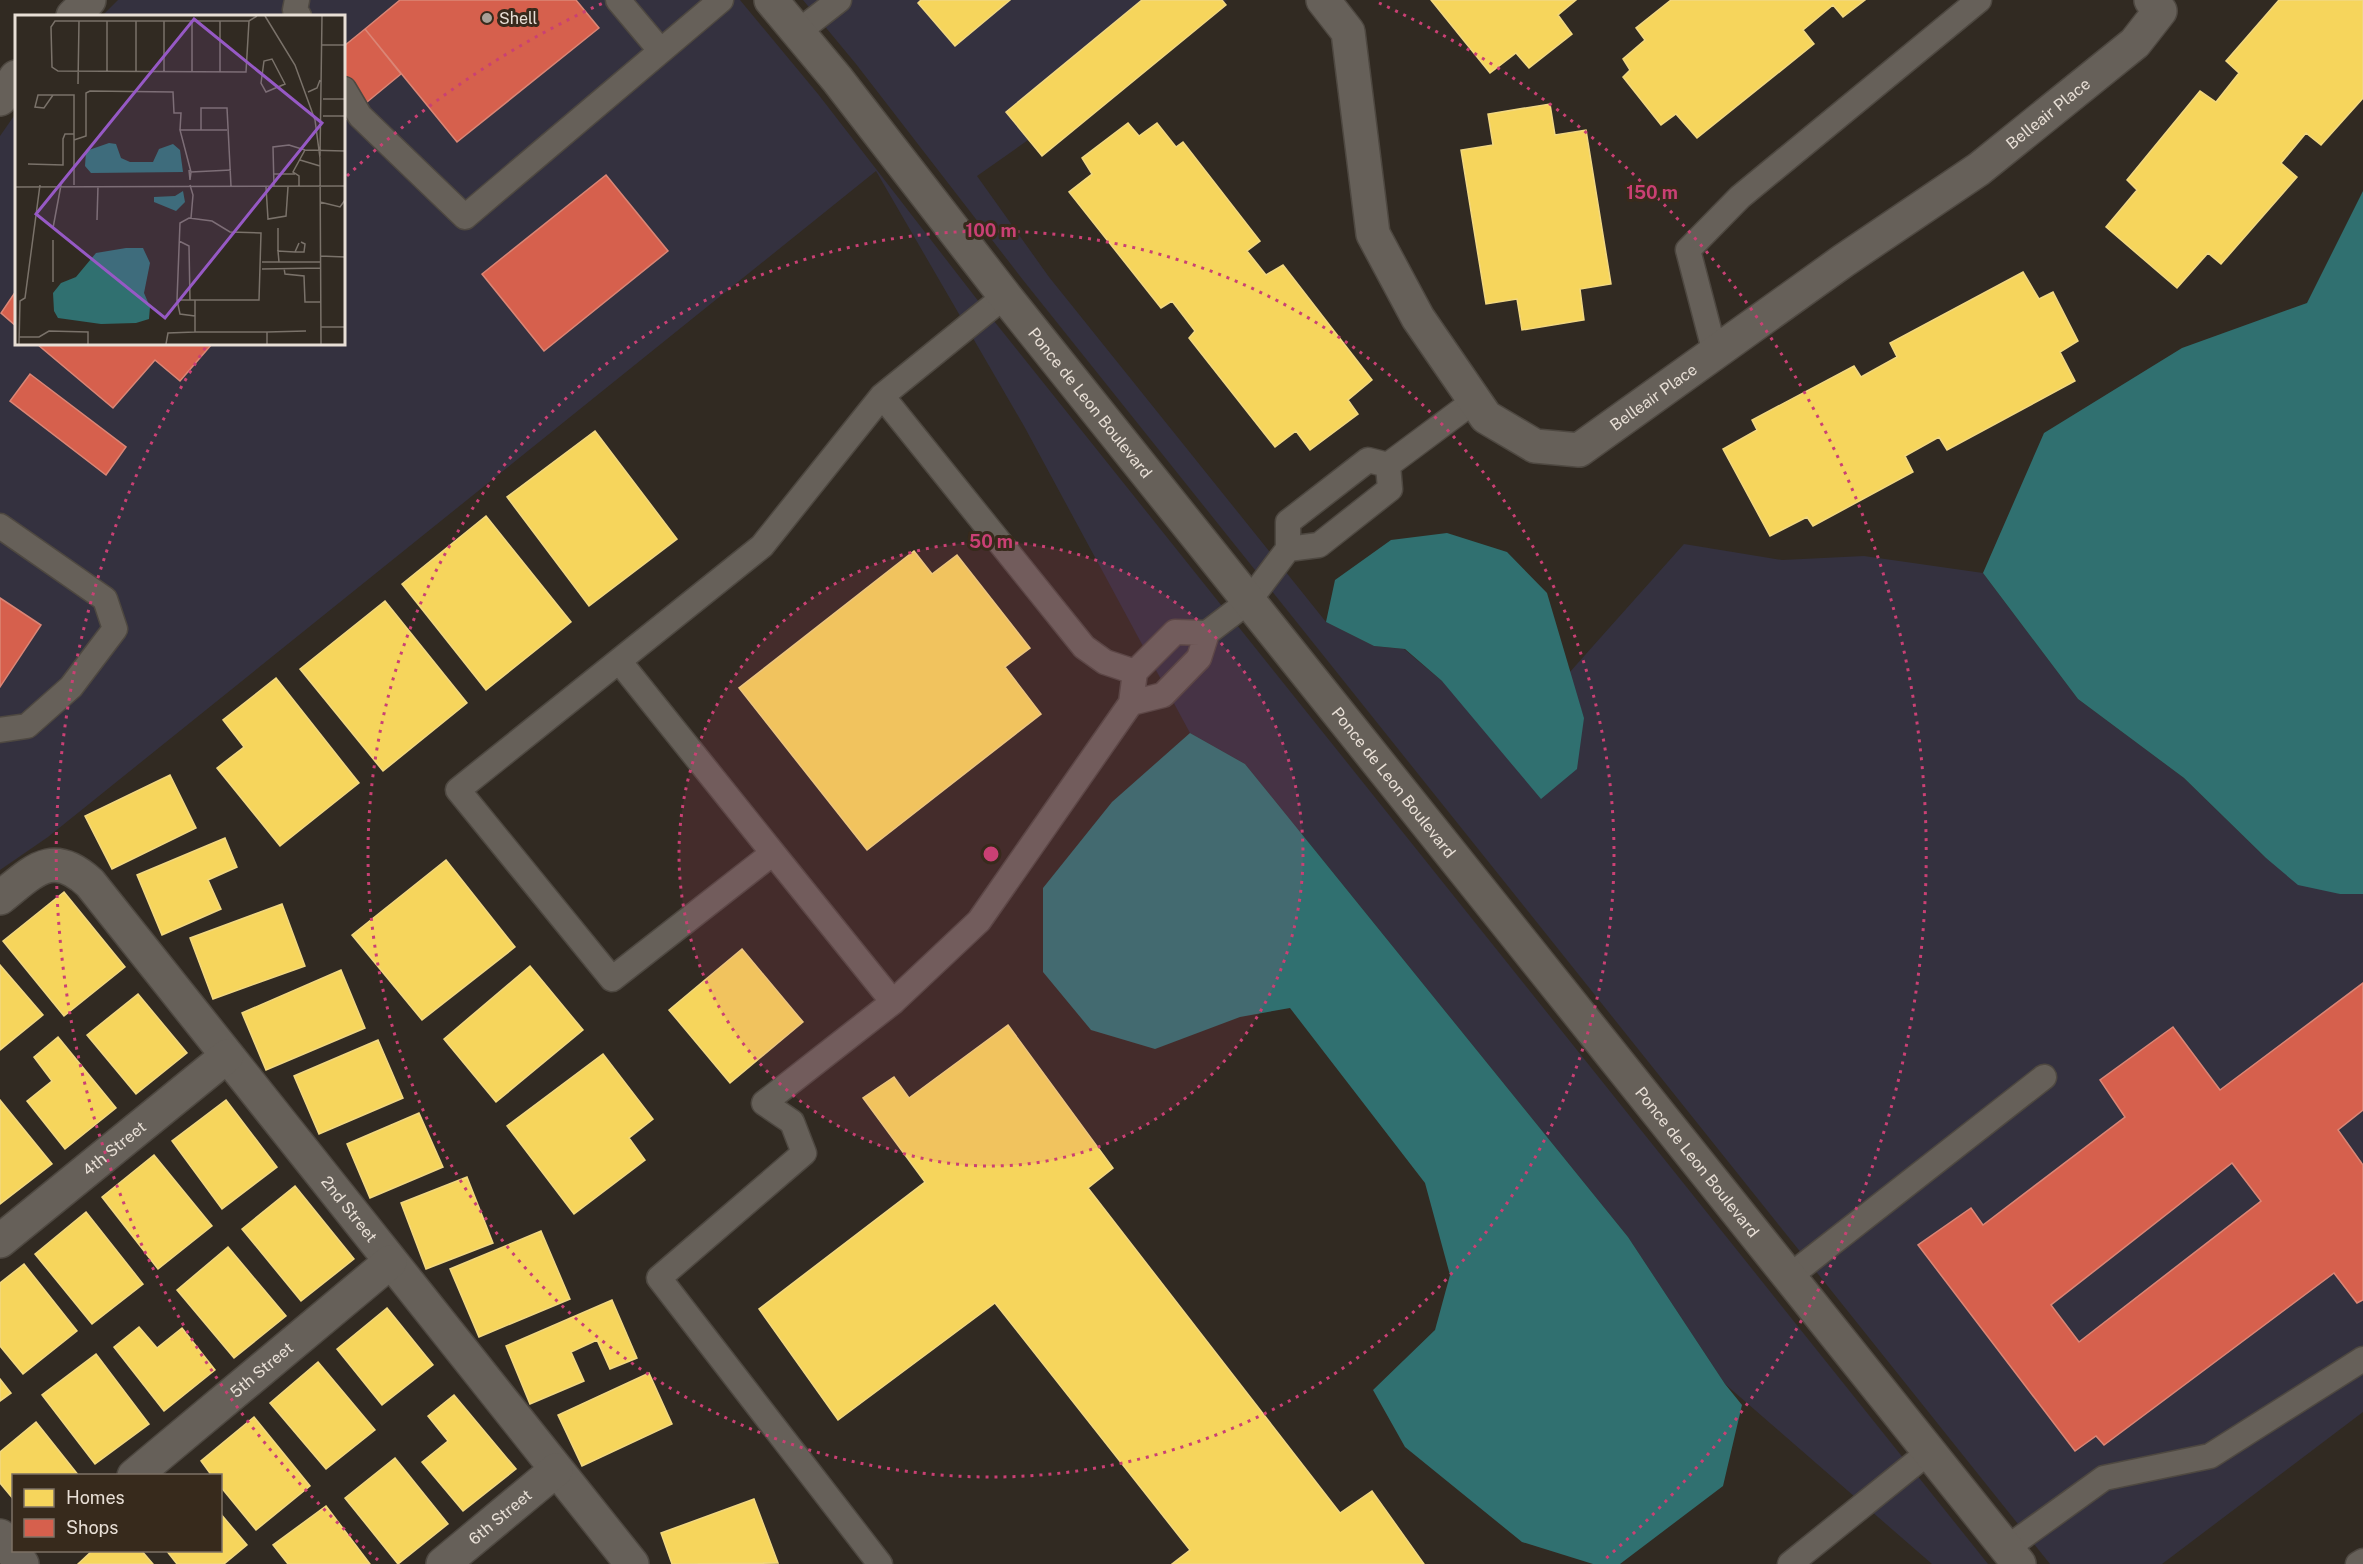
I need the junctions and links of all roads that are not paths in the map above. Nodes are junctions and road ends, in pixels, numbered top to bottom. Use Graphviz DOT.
graph roads {
  1 [pos="89,0"];
  2 [pos="297,0"];
  3 [pos="618,0"];
  4 [pos="721,0"];
  5 [pos="771,0"];
  6 [pos="839,0"];
  7 [pos="1323,0"];
  8 [pos="1979,0"];
  9 [pos="2161,4"];
  10 [pos="74,15"];
  11 [pos="298,15"];
  12 [pos="798,32"];
  13 [pos="660,50"];
  14 [pos="15,78"];
  15 [pos="345,91"];
  16 [pos="0,99"];
  17 [pos="1005,296"];
  18 [pos="1715,353"];
  19 [pos="882,396"];
  20 [pos="1474,401"];
  21 [pos="1388,465"];
  22 [pos="0,526"];
  23 [pos="1287,549"];
  24 [pos="1249,600"];
  25 [pos="1207,633"];
  26 [pos="619,661"];
  27 [pos="1135,672"];
  28 [pos="1131,704"];
  29 [pos="0,730"];
  30 [pos="773,853"];
  31 [pos="0,898"];
  32 [pos="892,1002"];
  33 [pos="227,1056"];
  34 [pos="2044,1077"];
  35 [pos="0,1241"];
  36 [pos="390,1262"];
  37 [pos="1790,1276"];
  38 [pos="2363,1359"];
  39 [pos="1930,1451"];
  40 [pos="556,1470"];
  41 [pos="136,1474"];
  42 [pos="0,1536"];
  43 [pos="12,1551"];
  44 [pos="13,1552"];
  45 [pos="43,1552"];
  46 [pos="2013,1556"];
  47 [pos="2363,1561"];
  48 [pos="22,1564"];
  49 [pos="28,1564"];
  50 [pos="443,1564"];
  51 [pos="632,1564"];
  52 [pos="880,1564"];
  53 [pos="1790,1564"];
  54 [pos="2358,1564"];
  1 -- 10 [label="street"];
  2 -- 11 [label="lane"];
  3 -- 13 [label="lane"];
  4 -- 13 [label="lane"];
  5 -- 12 [label="street, Ponce de Leon Boulevard"];
  6 -- 12 [label="lane"];
  7 -- 20 [label="street, Belleair Place"];
  8 -- 18 [label="lane"];
  9 -- 18 [label="street, Belleair Place"];
  12 -- 17 [label="street, Ponce de Leon Boulevard"];
  13 -- 15 [label="lane"];
  14 -- 16 [label="street"];
  17 -- 19 [label="lane"];
  17 -- 24 [label="street, Ponce de Leon Boulevard"];
  18 -- 20 [label="street, Belleair Place"];
  19 -- 26 [label="lane"];
  19 -- 27 [label="lane"];
  20 -- 21 [label="lane"];
  21 -- 23 [label="lane"];
  21 -- 23 [label="lane"];
  22 -- 29 [label="lane"];
  23 -- 24 [label="lane"];
  24 -- 25 [label="lane"];
  24 -- 37 [label="street, Ponce de Leon Boulevard"];
  25 -- 27 [label="lane"];
  25 -- 28 [label="lane"];
  26 -- 30 [label="lane"];
  26 -- 30 [label="lane"];
  27 -- 28 [label="lane"];
  28 -- 32 [label="lane"];
  30 -- 32 [label="lane"];
  31 -- 33 [label="street, 2nd Street"];
  32 -- 52 [label="lane"];
  33 -- 35 [label="street, 4th Street"];
  33 -- 36 [label="street, 2nd Street"];
  34 -- 37 [label="lane"];
  36 -- 40 [label="street, 2nd Street"];
  36 -- 41 [label="street, 5th Street"];
  37 -- 39 [label="street, Ponce de Leon Boulevard"];
  38 -- 46 [label="lane"];
  39 -- 46 [label="street, Ponce de Leon Boulevard"];
  39 -- 53 [label="lane"];
  40 -- 50 [label="street, 6th Street"];
  40 -- 51 [label="street, 2nd Street"];
  42 -- 43 [label="street"];
  44 -- 48 [label="street"];
  45 -- 49 [label="street"];
  47 -- 54 [label="lane"];
}
